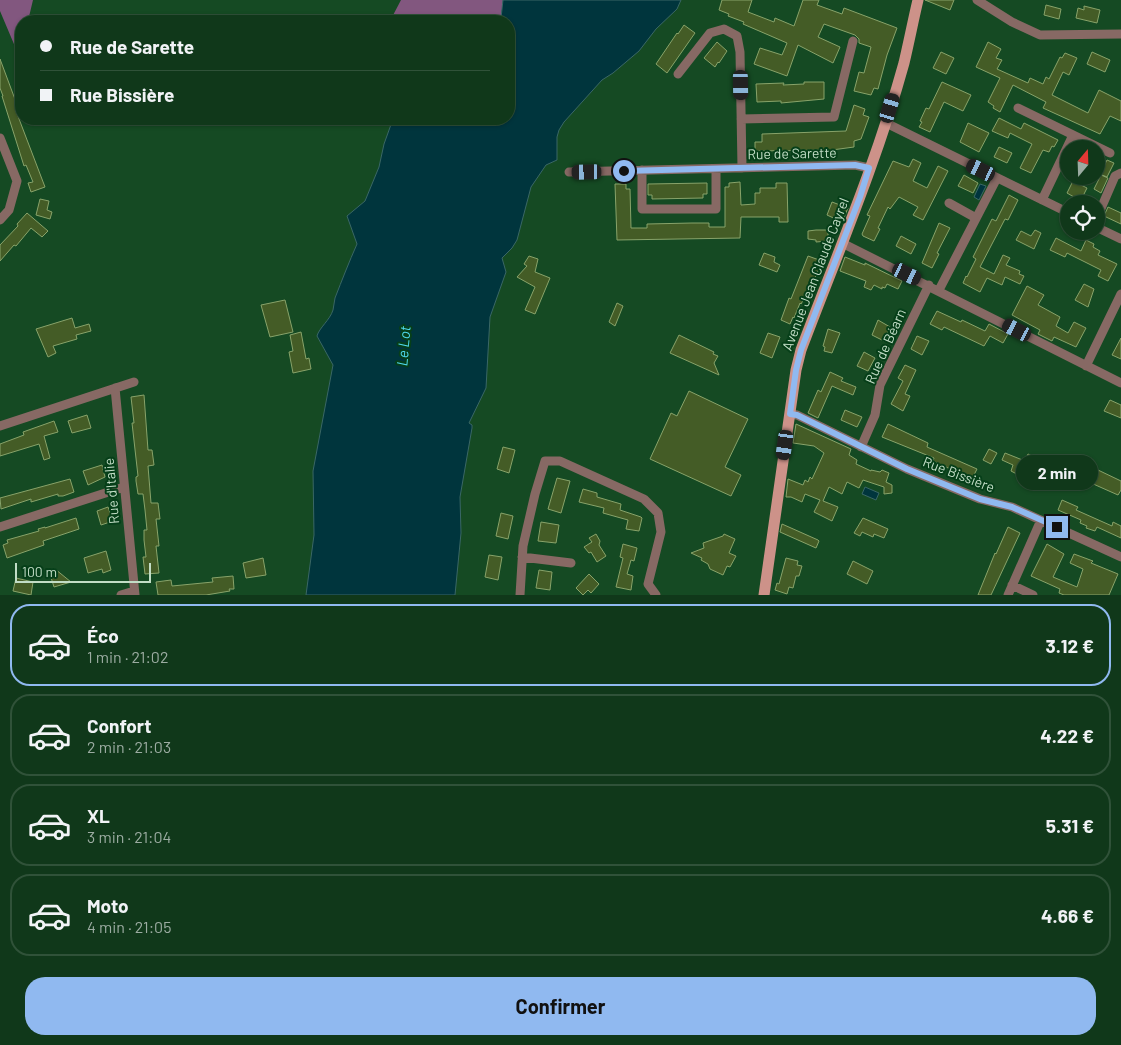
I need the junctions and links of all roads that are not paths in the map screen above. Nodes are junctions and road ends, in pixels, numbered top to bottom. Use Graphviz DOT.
graph roads {
  1 [pos="918,0"];
  2 [pos="977,0"];
  3 [pos="1121,34"];
  4 [pos="853,41"];
  5 [pos="678,74"];
  6 [pos="1018,108"];
  7 [pos="742,119"];
  8 [pos="886,123"];
  9 [pos="1073,135"];
  10 [pos="0,138"];
  11 [pos="1110,153"];
  12 [pos="716,168"];
  13 [pos="742,168"];
  14 [pos="869,168"];
  15 [pos="642,170"];
  16 [pos="569,172"];
  17 [pos="1121,172"];
  18 [pos="997,178"];
  19 [pos="1105,199"];
  20 [pos="1042,200"];
  21 [pos="949,203"];
  22 [pos="1060,209"];
  23 [pos="976,218"];
  24 [pos="0,220"];
  25 [pos="1105,231"];
  26 [pos="1121,239"];
  27 [pos="842,243"];
  28 [pos="929,285"];
  29 [pos="939,290"];
  30 [pos="1121,294"];
  31 [pos="1086,366"];
  32 [pos="134,382"];
  33 [pos="1121,383"];
  34 [pos="115,388"];
  35 [pos="790,414"];
  36 [pos="0,426"];
  37 [pos="861,447"];
  38 [pos="124,487"];
  39 [pos="1041,520"];
  40 [pos="0,527"];
  41 [pos="522,557"];
  42 [pos="1121,557"];
  43 [pos="571,563"];
  44 [pos="1012,585"];
  45 [pos="135,593"];
  46 [pos="121,595"];
  47 [pos="520,595"];
  48 [pos="656,595"];
  49 [pos="764,595"];
  50 [pos="1008,595"];
  51 [pos="1033,595"];
  1 -- 8 [label="main road, Avenue Jean Claude Cayrel"];
  2 -- 3 [label="street"];
  4 -- 7 [label="street"];
  5 -- 7 [label="street"];
  6 -- 9 [label="street"];
  7 -- 13 [label="street"];
  8 -- 14 [label="main road, Avenue Jean Claude Cayrel"];
  8 -- 18 [label="street"];
  9 -- 11 [label="street"];
  9 -- 20 [label="street"];
  10 -- 24 [label="street"];
  12 -- 13 [label="street, Rue de Sarette"];
  12 -- 15 [label="street, Rue de Sarette"];
  12 -- 15 [label="street"];
  13 -- 14 [label="street, Rue de Sarette"];
  14 -- 27 [label="main road, Avenue Jean Claude Cayrel"];
  15 -- 16 [label="street, Rue de Sarette"];
  17 -- 19 [label="street"];
  18 -- 20 [label="street"];
  18 -- 23 [label="street"];
  20 -- 22 [label="street"];
  21 -- 23 [label="street"];
  23 -- 29 [label="street"];
  25 -- 26 [label="street"];
  27 -- 28 [label="street"];
  27 -- 35 [label="main road, Avenue Jean Claude Cayrel"];
  28 -- 29 [label="street"];
  28 -- 37 [label="street, Rue de Béarn"];
  29 -- 31 [label="street"];
  30 -- 31 [label="street"];
  31 -- 33 [label="street"];
  32 -- 34 [label="street"];
  34 -- 36 [label="street"];
  34 -- 38 [label="street, Rue d'Italie"];
  35 -- 37 [label="street, Rue Bissière"];
  35 -- 49 [label="main road, Avenue Jean Claude Cayrel"];
  37 -- 39 [label="street, Rue Bissière"];
  38 -- 40 [label="street"];
  38 -- 45 [label="street, Rue d'Italie"];
  39 -- 42 [label="street, Rue Bissière"];
  39 -- 44 [label="street"];
  41 -- 43 [label="street"];
  41 -- 47 [label="street"];
  41 -- 48 [label="street"];
  44 -- 50 [label="street"];
  44 -- 51 [label="street"];
  45 -- 46 [label="street, Rue d'Italie"];
}
